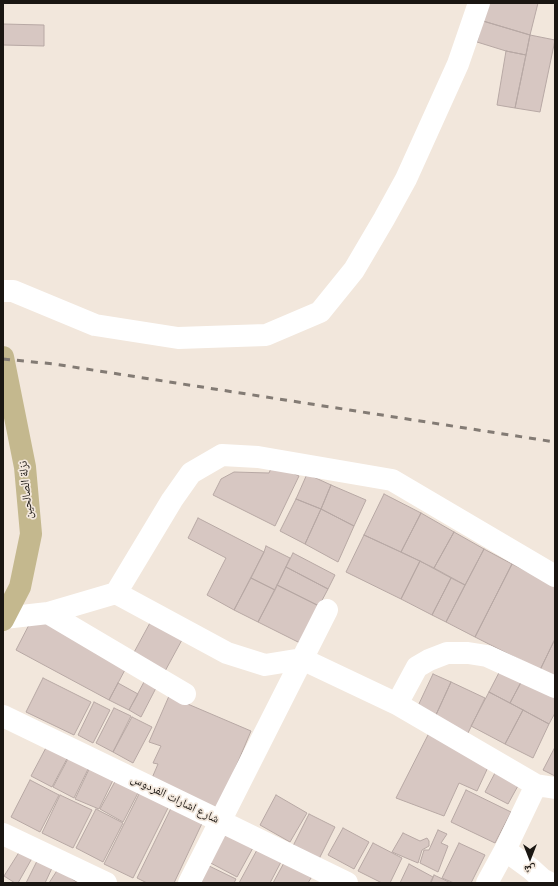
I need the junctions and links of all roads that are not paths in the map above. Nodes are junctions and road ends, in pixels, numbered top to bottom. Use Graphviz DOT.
graph roads {
  1 [pos="479,3"];
  2 [pos="3,291"];
  3 [pos="3,357"];
  4 [pos="555,576"];
  5 [pos="116,593"];
  6 [pos="327,610"];
  7 [pos="48,613"];
  8 [pos="3,619"];
  9 [pos="302,659"];
  10 [pos="555,687"];
  11 [pos="185,694"];
  12 [pos="398,704"];
  13 [pos="3,716"];
  14 [pos="546,787"];
  15 [pos="220,821"];
  16 [pos="3,834"];
  17 [pos="505,850"];
  18 [pos="106,883"];
  19 [pos="189,883"];
  20 [pos="347,883"];
  21 [pos="487,883"];
  22 [pos="550,883"];
  1 -- 2 [label="street"];
  3 -- 8 [label="main road, نزلة الصالحين"];
  4 -- 5 [label="street"];
  5 -- 7 [label="street"];
  5 -- 9 [label="street"];
  6 -- 9 [label="street"];
  7 -- 8 [label="street"];
  7 -- 11 [label="street"];
  9 -- 12 [label="street"];
  9 -- 15 [label="street"];
  10 -- 12 [label="street"];
  12 -- 14 [label="street"];
  13 -- 15 [label="street, شارع اشارات الفردوس"];
  14 -- 17 [label="street"];
  15 -- 19 [label="street"];
  15 -- 20 [label="street, شارع اشارات الفردوس"];
  16 -- 18 [label="street"];
  17 -- 21 [label="street"];
  17 -- 22 [label="street"];
}
